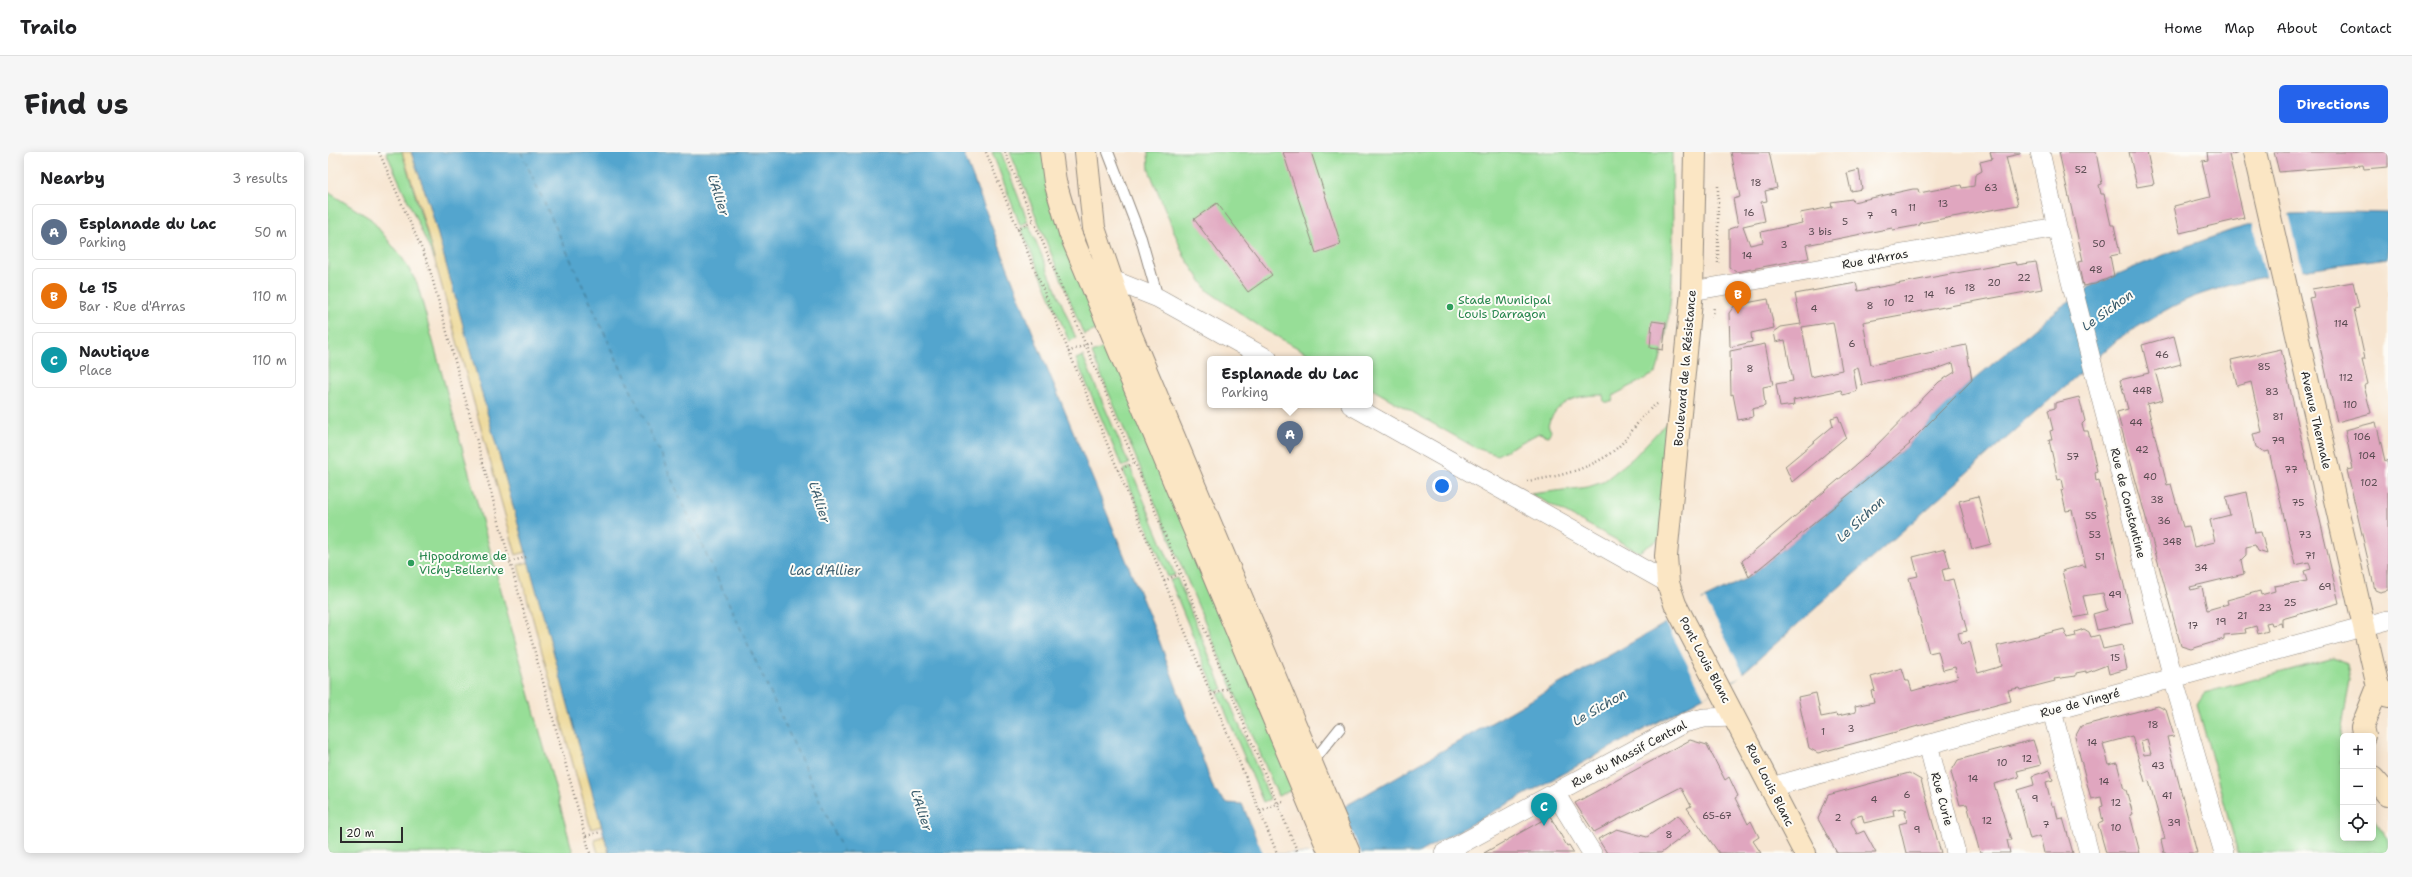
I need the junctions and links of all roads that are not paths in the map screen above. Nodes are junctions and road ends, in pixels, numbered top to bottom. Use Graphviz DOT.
graph roads {
  1 [pos="1052,152"];
  2 [pos="1086,152"];
  3 [pos="1108,152"];
  4 [pos="1695,152"];
  5 [pos="2040,152"];
  6 [pos="2255,152"];
  7 [pos="2058,227"];
  8 [pos="1112,283"];
  9 [pos="1692,291"];
  10 [pos="1158,298"];
  11 [pos="1263,356"];
  12 [pos="1356,408"];
  13 [pos="1668,583"];
  14 [pos="2388,620"];
  15 [pos="2364,626"];
  16 [pos="2173,678"];
  17 [pos="2383,691"];
  18 [pos="2052,711"];
  19 [pos="1736,717"];
  20 [pos="1340,728"];
  21 [pos="2363,733"];
  22 [pos="1928,744"];
  23 [pos="1312,763"];
  24 [pos="2376,781"];
  25 [pos="1771,787"];
  26 [pos="1313,788"];
  27 [pos="1555,793"];
  28 [pos="2388,795"];
  29 [pos="1330,853"];
  30 [pos="1349,853"];
  31 [pos="1444,853"];
  32 [pos="1592,853"];
  33 [pos="1805,853"];
  34 [pos="1956,853"];
  35 [pos="2089,853"];
  36 [pos="2224,853"];
  1 -- 26 [label="main road"];
  2 -- 8 [label="main road"];
  3 -- 10 [label="lane"];
  4 -- 9 [label="main road, Boulevard de la Résistance"];
  5 -- 7 [label="street, Rue de Constantine"];
  6 -- 15 [label="main road, Avenue Thermale"];
  7 -- 9 [label="street, Rue d'Arras"];
  7 -- 16 [label="street, Rue de Constantine"];
  8 -- 10 [label="street"];
  8 -- 23 [label="main road"];
  9 -- 13 [label="main road, Boulevard de la Résistance"];
  10 -- 11 [label="street"];
  12 -- 13 [label="street"];
  13 -- 19 [label="main road, Pont Louis Blanc"];
  14 -- 15 [label="street, Rue de Vingré"];
  15 -- 16 [label="street, Rue de Vingré"];
  15 -- 17 [label="main road, Avenue Thermale"];
  16 -- 18 [label="street, Rue de Vingré"];
  16 -- 36 [label="street, Rue de Constantine"];
  17 -- 21 [label="main road, Avenue Thermale"];
  18 -- 22 [label="street, Rue de Vingré"];
  18 -- 35 [label="street"];
  19 -- 25 [label="main road, Rue Louis Blanc"];
  19 -- 27 [label="street, Rue du Massif Central"];
  20 -- 23 [label="lane"];
  22 -- 25 [label="street, Rue de Vingré"];
  22 -- 34 [label="street, Rue Curie"];
  23 -- 26 [label="main road"];
  24 -- 28 [label="main road"];
  25 -- 33 [label="main road, Rue Louis Blanc"];
  26 -- 29 [label="main road"];
  26 -- 30 [label="main road"];
  27 -- 31 [label="street, Rue du Massif Central"];
  27 -- 32 [label="street"];
}
